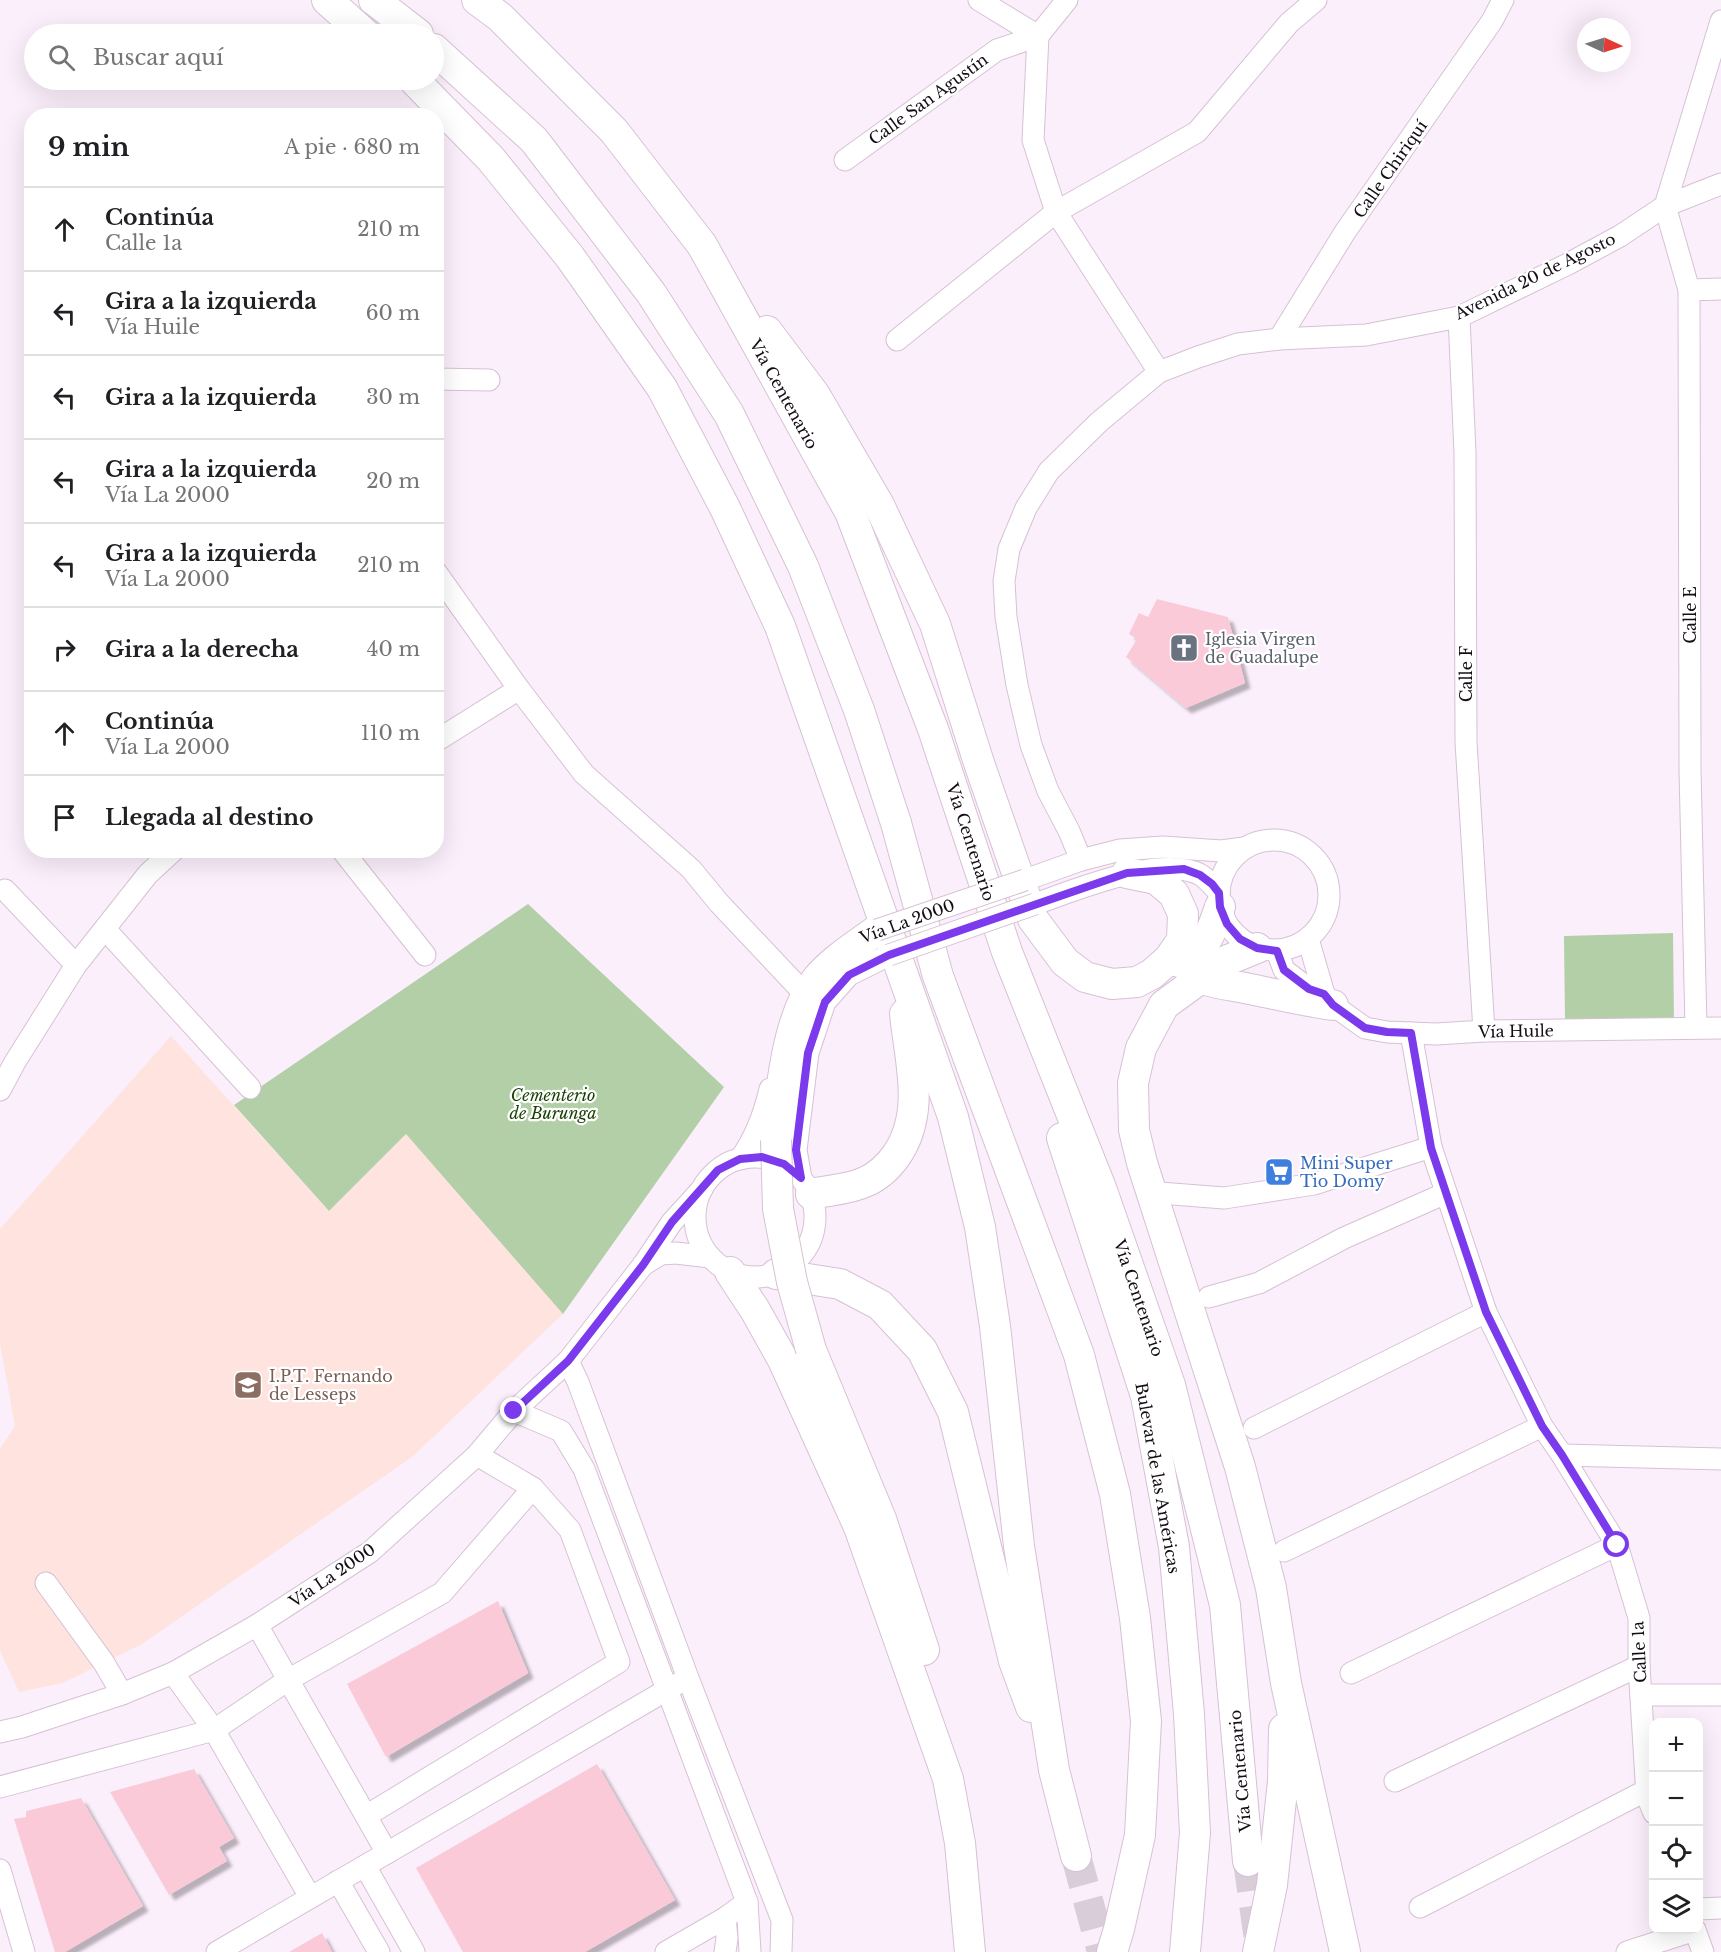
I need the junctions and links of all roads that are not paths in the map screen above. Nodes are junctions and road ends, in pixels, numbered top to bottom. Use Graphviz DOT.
graph roads {
  1 [pos="327,0"];
  2 [pos="374,0"];
  3 [pos="477,0"];
  4 [pos="979,0"];
  5 [pos="1067,0"];
  6 [pos="1503,0"];
  7 [pos="1313,1"];
  8 [pos="1721,21"];
  9 [pos="354,24"];
  10 [pos="405,24"];
  11 [pos="1038,36"];
  12 [pos="444,58"];
  13 [pos="424,90"];
  14 [pos="441,108"];
  15 [pos="444,111"];
  16 [pos="845,160"];
  17 [pos="1721,184"];
  18 [pos="1665,206"];
  19 [pos="1056,212"];
  20 [pos="702,245"];
  21 [pos="1721,289"];
  22 [pos="1689,290"];
  23 [pos="1459,317"];
  24 [pos="1279,339"];
  25 [pos="897,340"];
  26 [pos="1159,372"];
  27 [pos="444,379"];
  28 [pos="489,380"];
  29 [pos="444,583"];
  30 [pos="519,689"];
  31 [pos="444,736"];
  32 [pos="1244,848"];
  33 [pos="165,858"];
  34 [pos="348,858"];
  35 [pos="1081,860"];
  36 [pos="1127,873"];
  37 [pos="5,890"];
  38 [pos="1219,900"];
  39 [pos="105,930"];
  40 [pos="1308,939"];
  41 [pos="1267,949"];
  42 [pos="889,951"];
  43 [pos="1007,952"];
  44 [pos="425,956"];
  45 [pos="1169,959"];
  46 [pos="76,965"];
  47 [pos="1200,978"];
  48 [pos="801,990"];
  49 [pos="1329,1000"];
  50 [pos="1696,1027"];
  51 [pos="1721,1028"];
  52 [pos="1484,1031"];
  53 [pos="1411,1033"];
  54 [pos="250,1088"];
  55 [pos="0,1090"];
  56 [pos="1431,1148"];
  57 [pos="740,1159"];
  58 [pos="806,1186"];
  59 [pos="702,1189"];
  60 [pos="1160,1193"];
  61 [pos="1446,1193"];
  62 [pos="643,1265"];
  63 [pos="720,1265"];
  64 [pos="776,1274"];
  65 [pos="1209,1297"];
  66 [pos="1486,1312"];
  67 [pos="568,1361"];
  68 [pos="514,1411"];
  69 [pos="1542,1426"];
  70 [pos="1254,1428"];
  71 [pos="477,1455"];
  72 [pos="1562,1455"];
  73 [pos="1721,1459"];
  74 [pos="533,1488"];
  75 [pos="1617,1545"];
  76 [pos="1284,1551"];
  77 [pos="46,1583"];
  78 [pos="258,1625"];
  79 [pos="1639,1666"];
  80 [pos="173,1673"];
  81 [pos="1351,1673"];
  82 [pos="688,1678"];
  83 [pos="288,1680"];
  84 [pos="1286,1683"];
  85 [pos="667,1690"];
  86 [pos="123,1694"];
  87 [pos="1641,1695"];
  88 [pos="1721,1695"];
  89 [pos="214,1730"];
  90 [pos="0,1732"];
  91 [pos="1054,1770"];
  92 [pos="948,1779"];
  93 [pos="1395,1781"];
  94 [pos="0,1788"];
  95 [pos="1647,1790"];
  96 [pos="1649,1798"];
  97 [pos="366,1816"];
  98 [pos="387,1853"];
  99 [pos="1076,1857"];
  100 [pos="1248,1861"];
  101 [pos="365,1866"];
  102 [pos="0,1870"];
  103 [pos="338,1881"];
  104 [pos="310,1898"];
  105 [pos="747,1902"];
  106 [pos="1420,1907"];
  107 [pos="1721,1908"];
  108 [pos="1703,1909"];
  109 [pos="725,1918"];
  110 [pos="1683,1934"];
  111 [pos="1696,1934"];
  112 [pos="24,1952"];
  113 [pos="217,1952"];
  114 [pos="379,1952"];
  115 [pos="414,1952"];
  116 [pos="666,1952"];
  117 [pos="725,1952"];
  118 [pos="750,1952"];
  119 [pos="781,1952"];
  120 [pos="970,1952"];
  121 [pos="1112,1952"];
  122 [pos="1185,1952"];
  123 [pos="1258,1952"];
  124 [pos="1345,1952"];
  125 [pos="1627,1952"];
  126 [pos="1702,1952"];
  1 -- 9 [label="highway"];
  2 -- 10 [label="highway"];
  3 -- 20 [label="highway, Vía Centenario"];
  4 -- 11 [label="street"];
  5 -- 11 [label="street"];
  6 -- 24 [label="street, Calle Chiriquí"];
  7 -- 19 [label="street"];
  8 -- 18 [label="street"];
  11 -- 16 [label="street, Calle San Agustín"];
  11 -- 19 [label="street"];
  12 -- 121 [label="highway"];
  13 -- 14 [label="highway"];
  15 -- 42 [label="highway"];
  17 -- 18 [label="street, Avenida 20 de Agosto"];
  18 -- 22 [label="street, Calle E"];
  18 -- 23 [label="street, Avenida 20 de Agosto"];
  19 -- 25 [label="street"];
  19 -- 26 [label="street"];
  20 -- 43 [label="highway, Vía Centenario"];
  20 -- 45 [label="highway"];
  21 -- 22 [label="street"];
  22 -- 50 [label="street, Calle E"];
  23 -- 24 [label="street, Avenida 20 de Agosto"];
  23 -- 52 [label="street, Calle F"];
  24 -- 26 [label="street, Avenida 20 de Agosto"];
  26 -- 35 [label="street, Avenida 20 de Agosto"];
  27 -- 28 [label="street"];
  29 -- 30 [label="street"];
  30 -- 31 [label="street"];
  30 -- 48 [label="street"];
  32 -- 35 [label="street, Vía La 2000"];
  32 -- 38 [label="street"];
  32 -- 40 [label="street"];
  33 -- 39 [label="street"];
  34 -- 44 [label="street"];
  35 -- 42 [label="street, Vía La 2000, bridge"];
  36 -- 38 [label="street, Vía La 2000"];
  36 -- 42 [label="street, Vía La 2000, bridge"];
  36 -- 45 [label="highway"];
  37 -- 46 [label="street"];
  38 -- 41 [label="street"];
  38 -- 45 [label="highway"];
  39 -- 46 [label="street"];
  39 -- 54 [label="street"];
  40 -- 41 [label="street"];
  40 -- 49 [label="street"];
  41 -- 47 [label="highway"];
  41 -- 49 [label="street, Vía Huile"];
  42 -- 48 [label="street, Vía La 2000"];
  42 -- 58 [label="street, Vía La 2000"];
  42 -- 58 [label="highway"];
  42 -- 91 [label="highway"];
  42 -- 92 [label="highway, bridge"];
  43 -- 100 [label="highway, Vía Centenario"];
  43 -- 122 [label="highway, Bulevar de las Américas"];
  46 -- 55 [label="street"];
  47 -- 49 [label="highway"];
  47 -- 84 [label="highway"];
  48 -- 57 [label="street, Vía La 2000"];
  49 -- 53 [label="street, Vía Huile"];
  50 -- 51 [label="street, Vía Huile"];
  50 -- 52 [label="street, Vía Huile"];
  52 -- 53 [label="street, Vía Huile"];
  53 -- 56 [label="street, Calle 1a"];
  56 -- 60 [label="street"];
  56 -- 61 [label="street, Calle 1a"];
  57 -- 58 [label="street"];
  57 -- 59 [label="street"];
  58 -- 64 [label="street"];
  59 -- 62 [label="street, Vía La 2000"];
  59 -- 63 [label="street"];
  61 -- 65 [label="street"];
  61 -- 66 [label="street, Calle 1a"];
  62 -- 63 [label="street, Vía La 2000"];
  62 -- 67 [label="street, Vía La 2000"];
  63 -- 64 [label="street"];
  63 -- 92 [label="highway"];
  64 -- 91 [label="highway"];
  66 -- 69 [label="street, Calle 1a"];
  66 -- 70 [label="street"];
  67 -- 68 [label="street, Vía La 2000"];
  67 -- 82 [label="street"];
  68 -- 71 [label="street, Vía La 2000"];
  68 -- 85 [label="street"];
  69 -- 72 [label="street, Calle 1a"];
  69 -- 76 [label="street"];
  71 -- 74 [label="street"];
  71 -- 78 [label="street, Vía La 2000"];
  72 -- 73 [label="street"];
  72 -- 75 [label="street, Calle 1a"];
  74 -- 83 [label="street"];
  74 -- 97 [label="street"];
  75 -- 79 [label="street, Calle 1a"];
  75 -- 81 [label="street"];
  77 -- 86 [label="street"];
  78 -- 80 [label="street, Vía La 2000"];
  78 -- 83 [label="street"];
  79 -- 87 [label="street, Calle 1a"];
  79 -- 93 [label="street"];
  80 -- 86 [label="street, Vía La 2000"];
  80 -- 89 [label="street"];
  82 -- 85 [label="street"];
  82 -- 119 [label="street"];
  83 -- 89 [label="street"];
  83 -- 97 [label="street"];
  84 -- 123 [label="highway"];
  84 -- 124 [label="highway"];
  85 -- 98 [label="street"];
  85 -- 105 [label="street"];
  86 -- 90 [label="street, Vía La 2000"];
  87 -- 88 [label="street"];
  87 -- 95 [label="street, Calle 1a"];
  89 -- 94 [label="street"];
  89 -- 104 [label="street"];
  91 -- 99 [label="highway"];
  92 -- 120 [label="highway"];
  95 -- 96 [label="street, Calle 1a"];
  95 -- 106 [label="street"];
  97 -- 98 [label="street"];
  98 -- 101 [label="street"];
  101 -- 103 [label="street"];
  101 -- 115 [label="street"];
  102 -- 112 [label="street"];
  103 -- 104 [label="street"];
  103 -- 114 [label="street"];
  104 -- 113 [label="street"];
  105 -- 109 [label="street"];
  105 -- 118 [label="street"];
  107 -- 108 [label="street"];
  109 -- 116 [label="street"];
  109 -- 117 [label="street"];
  110 -- 125 [label="street"];
  111 -- 126 [label="street"];
}
